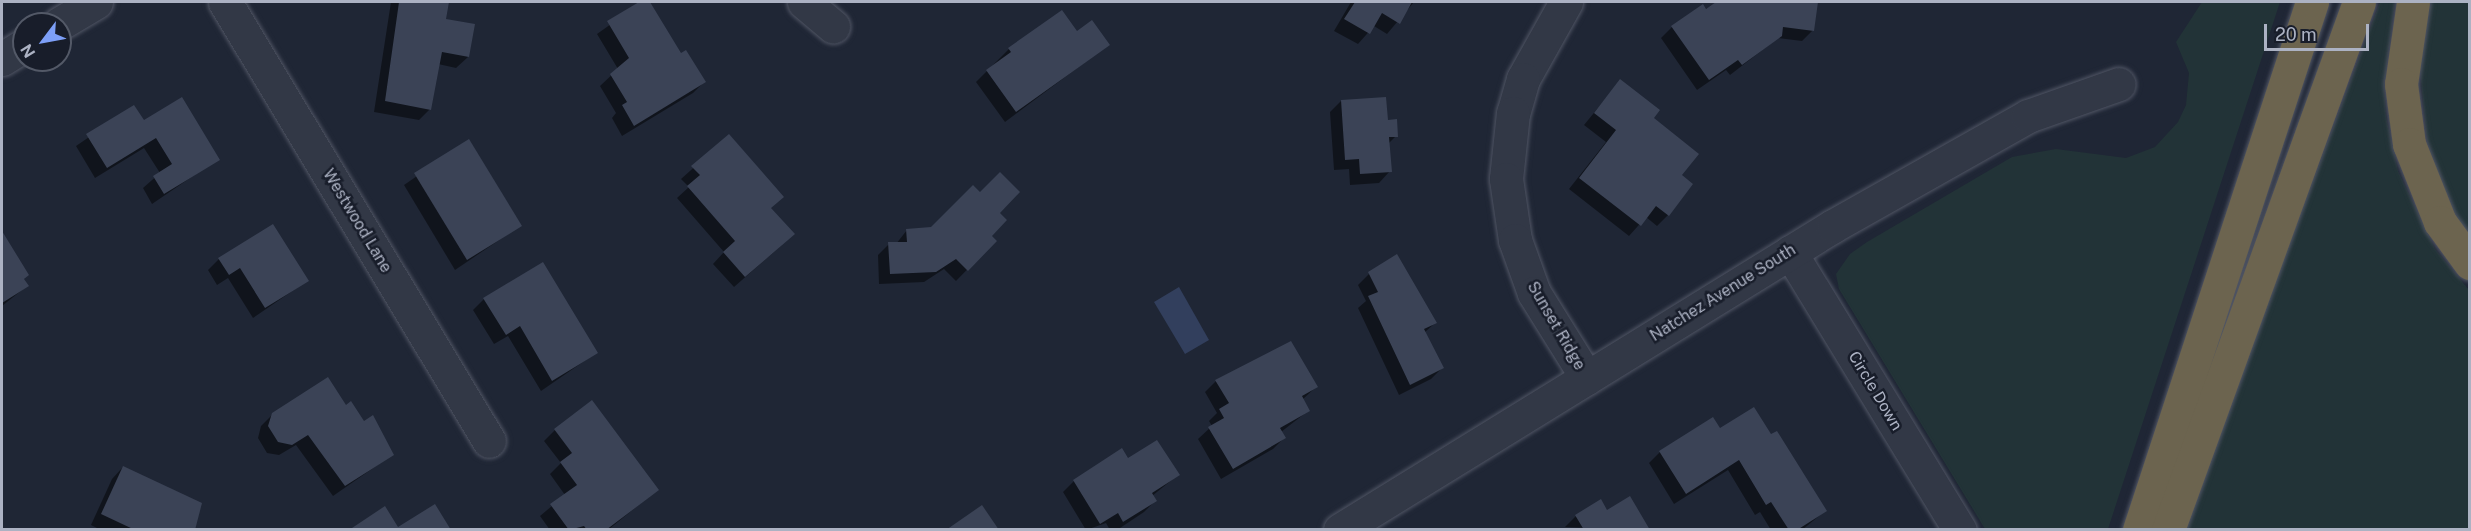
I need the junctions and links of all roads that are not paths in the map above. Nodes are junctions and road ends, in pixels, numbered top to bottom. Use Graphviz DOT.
graph roads {
  1 [pos="96,2"];
  2 [pos="225,2"];
  3 [pos="804,2"];
  4 [pos="1566,2"];
  5 [pos="2312,2"];
  6 [pos="2359,2"];
  7 [pos="2413,2"];
  8 [pos="72,16"];
  9 [pos="833,26"];
  10 [pos="2119,84"];
  11 [pos="1790,252"];
  12 [pos="2469,263"];
  13 [pos="1587,378"];
  14 [pos="489,441"];
  15 [pos="1341,530"];
  16 [pos="1960,530"];
  17 [pos="2139,530"];
  18 [pos="2168,530"];
  1 -- 8 [label="street"];
  2 -- 14 [label="street, Westwood Lane"];
  3 -- 9 [label="street"];
  4 -- 13 [label="street, Sunset Ridge"];
  5 -- 17 [label="highway"];
  6 -- 18 [label="highway"];
  7 -- 12 [label="highway"];
  10 -- 11 [label="street, Natchez Avenue South"];
  11 -- 13 [label="street, Natchez Avenue South"];
  11 -- 16 [label="street, Circle Down"];
  13 -- 15 [label="street, Natchez Avenue South"];
}
